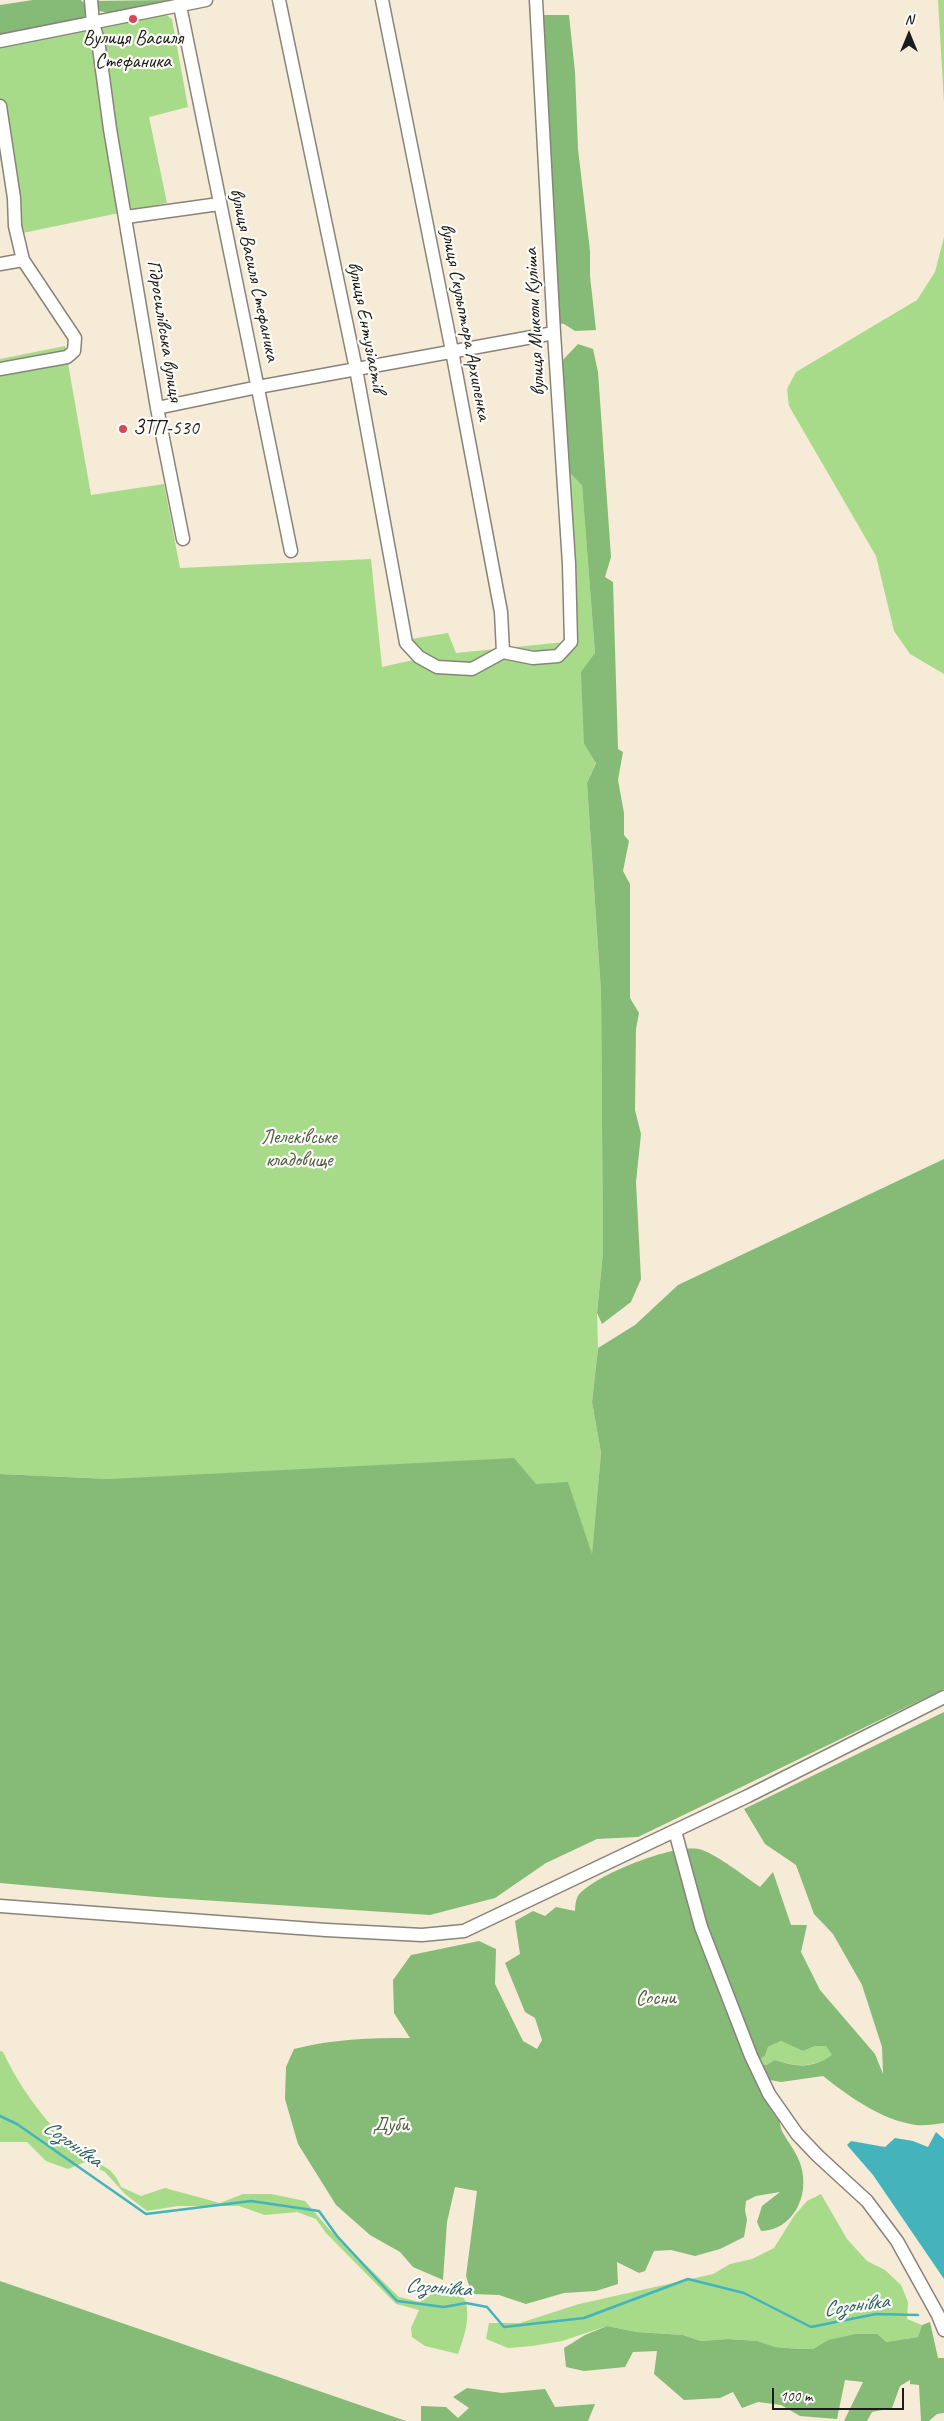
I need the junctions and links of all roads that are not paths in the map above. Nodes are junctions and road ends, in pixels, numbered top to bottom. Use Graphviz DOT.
graph roads {
  1 [pos="92,0"];
  2 [pos="206,0"];
  3 [pos="279,0"];
  4 [pos="382,0"];
  5 [pos="536,0"];
  6 [pos="180,6"];
  7 [pos="93,24"];
  8 [pos="0,41"];
  9 [pos="0,106"];
  10 [pos="219,204"];
  11 [pos="126,217"];
  12 [pos="23,260"];
  13 [pos="0,264"];
  14 [pos="554,333"];
  15 [pos="452,351"];
  16 [pos="0,369"];
  17 [pos="356,370"];
  18 [pos="258,387"];
  19 [pos="157,408"];
  20 [pos="183,539"];
  21 [pos="291,551"];
  22 [pos="503,652"];
  23 [pos="944,1696"];
  24 [pos="674,1831"];
  25 [pos="0,1906"];
  26 [pos="944,2330"];
  1 -- 7 [label="street, Гідросилівська вулиця"];
  2 -- 6 [label="street"];
  3 -- 17 [label="street, вулиця Ентузіастів"];
  4 -- 15 [label="street, вулиця Скульптора Архипенка"];
  5 -- 14 [label="street, вулиця Миколи Куліша"];
  6 -- 7 [label="street"];
  6 -- 10 [label="street, вулиця Василя Стефаника"];
  7 -- 8 [label="street"];
  7 -- 11 [label="street, Гідросилівська вулиця"];
  9 -- 12 [label="street"];
  10 -- 11 [label="street"];
  10 -- 18 [label="street, вулиця Василя Стефаника"];
  11 -- 19 [label="street, Гідросилівська вулиця"];
  12 -- 13 [label="street"];
  12 -- 16 [label="street"];
  14 -- 15 [label="street"];
  14 -- 22 [label="street, вулиця Миколи Куліша"];
  15 -- 17 [label="street"];
  15 -- 22 [label="street, вулиця Скульптора Архипенка"];
  17 -- 18 [label="street"];
  17 -- 22 [label="street, вулиця Ентузіастів"];
  18 -- 19 [label="street"];
  18 -- 21 [label="street, вулиця Василя Стефаника"];
  19 -- 20 [label="street, Гідросилівська вулиця"];
  23 -- 24 [label="street"];
  24 -- 25 [label="street"];
  24 -- 26 [label="street"];
}
